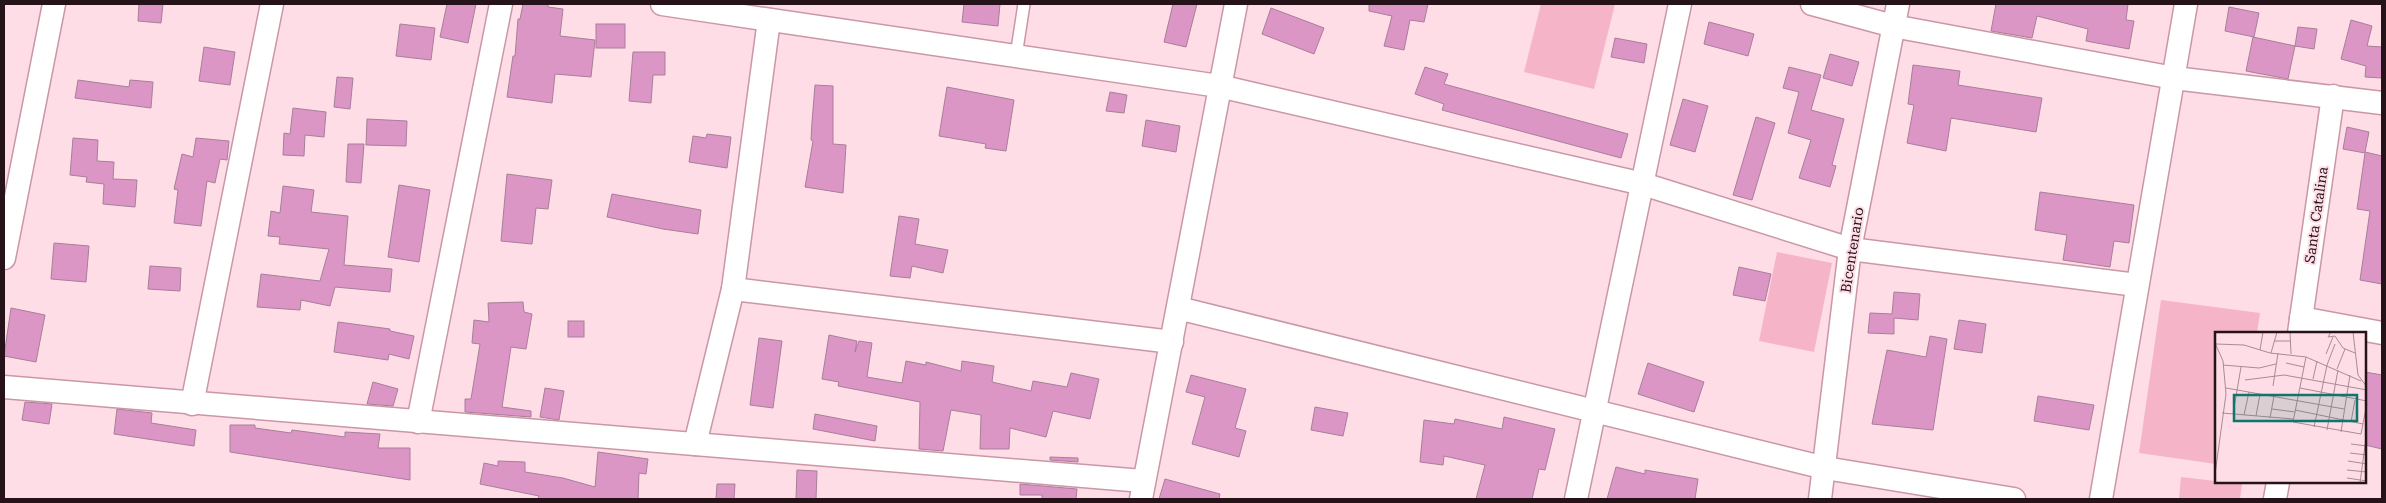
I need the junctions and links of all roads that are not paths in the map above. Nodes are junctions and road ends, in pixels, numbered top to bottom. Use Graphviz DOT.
graph roads {
  1 [pos="54,4"];
  2 [pos="272,4"];
  3 [pos="501,4"];
  4 [pos="662,4"];
  5 [pos="1024,4"];
  6 [pos="1236,4"];
  7 [pos="1680,4"];
  8 [pos="1812,4"];
  9 [pos="1898,4"];
  10 [pos="2186,4"];
  11 [pos="769,20"];
  12 [pos="1893,26"];
  13 [pos="1016,56"];
  14 [pos="2174,78"];
  15 [pos="1219,86"];
  16 [pos="2333,96"];
  17 [pos="2382,103"];
  18 [pos="1643,184"];
  19 [pos="1850,249"];
  20 [pos="4,258"];
  21 [pos="2137,285"];
  22 [pos="733,289"];
  23 [pos="1178,308"];
  24 [pos="2300,325"];
  25 [pos="2382,333"];
  26 [pos="1172,342"];
  27 [pos="4,387"];
  28 [pos="192,404"];
  29 [pos="1595,412"];
  30 [pos="418,422"];
  31 [pos="695,444"];
  32 [pos="1825,468"];
  33 [pos="2278,483"];
  34 [pos="1142,490"];
  35 [pos="1576,499"];
  36 [pos="1820,499"];
  37 [pos="2014,499"];
  38 [pos="2101,499"];
  39 [pos="2275,499"];
  1 -- 20 [label="street"];
  2 -- 28 [label="street"];
  3 -- 30 [label="street"];
  4 -- 11 [label="street"];
  5 -- 13 [label="lane"];
  6 -- 15 [label="street"];
  7 -- 18 [label="street"];
  8 -- 12 [label="street"];
  9 -- 12 [label="street, Bicentenario"];
  10 -- 14 [label="street"];
  11 -- 13 [label="street"];
  11 -- 22 [label="street"];
  12 -- 14 [label="street"];
  12 -- 19 [label="street, Bicentenario"];
  13 -- 15 [label="street"];
  14 -- 16 [label="street"];
  14 -- 21 [label="street"];
  15 -- 18 [label="street"];
  15 -- 23 [label="street"];
  16 -- 17 [label="street"];
  16 -- 24 [label="street, Santa Catalina"];
  18 -- 19 [label="street"];
  18 -- 29 [label="street"];
  19 -- 21 [label="street"];
  19 -- 32 [label="street, Bicentenario"];
  21 -- 38 [label="street"];
  22 -- 26 [label="street"];
  22 -- 31 [label="street"];
  23 -- 26 [label="street"];
  23 -- 29 [label="street"];
  24 -- 25 [label="street"];
  26 -- 34 [label="street"];
  27 -- 28 [label="street"];
  28 -- 30 [label="street"];
  29 -- 32 [label="street"];
  29 -- 35 [label="street"];
  30 -- 31 [label="street"];
  31 -- 34 [label="street"];
  32 -- 36 [label="street, Bicentenario"];
  32 -- 37 [label="street"];
  33 -- 39 [label="street"];
}
